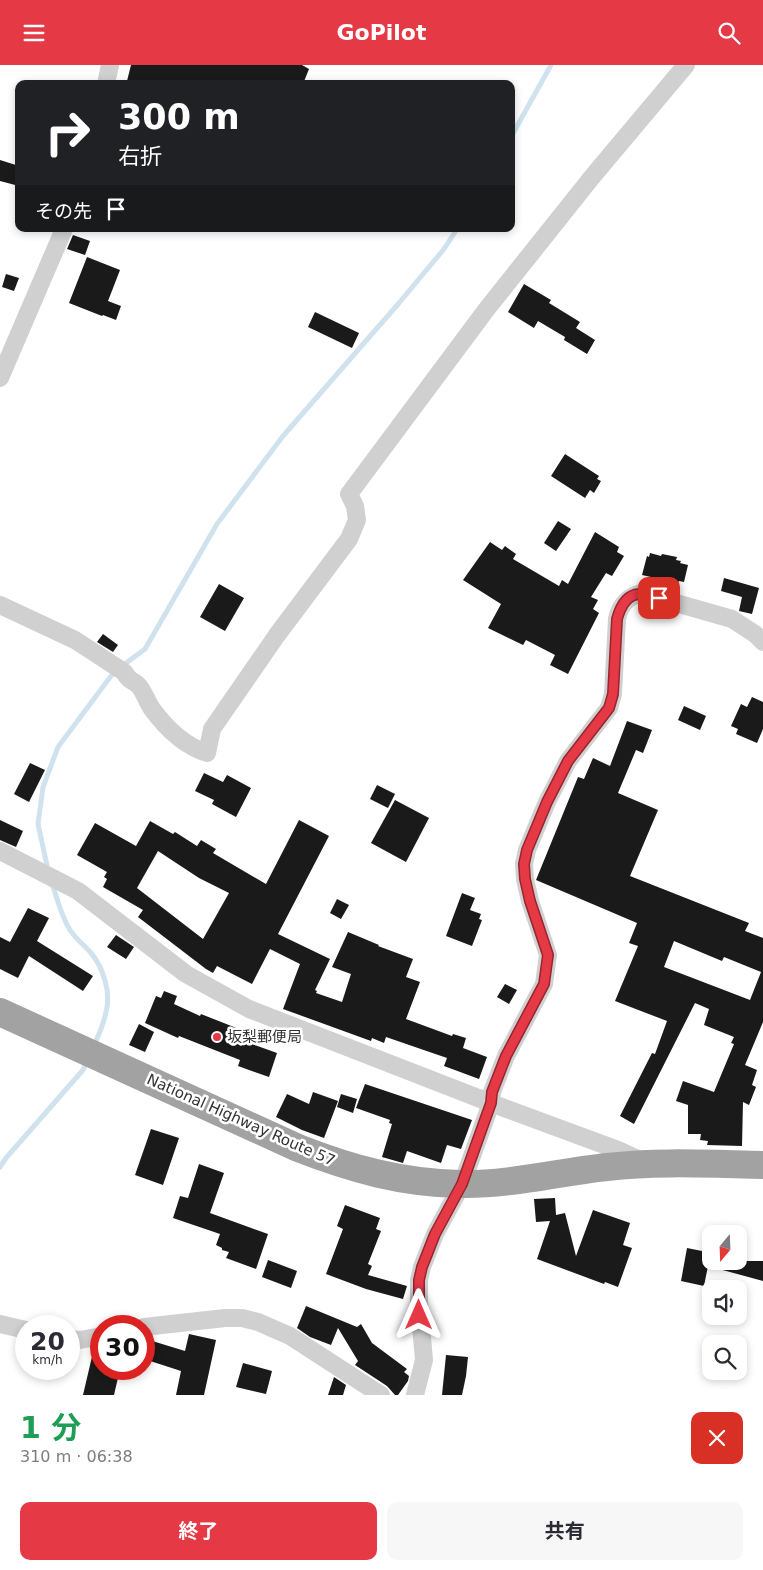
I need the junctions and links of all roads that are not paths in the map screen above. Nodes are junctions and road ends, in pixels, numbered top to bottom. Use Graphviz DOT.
graph roads {
  1 [pos="110,65"];
  2 [pos="686,65"];
  3 [pos="107,80"];
  4 [pos="63,232"];
  5 [pos="0,378"];
  6 [pos="0,605"];
  7 [pos="763,642"];
  8 [pos="0,851"];
  9 [pos="0,1012"];
  10 [pos="491,1103"];
  11 [pos="647,1164"];
  12 [pos="763,1165"];
  13 [pos="462,1184"];
  14 [pos="0,1324"];
  15 [pos="155,1326"];
  16 [pos="15,1327"];
  17 [pos="381,1395"];
  18 [pos="414,1395"];
  1 -- 3 [label="street"];
  2 -- 6 [label="street"];
  4 -- 5 [label="street"];
  7 -- 10 [label="street"];
  8 -- 10 [label="street"];
  9 -- 13 [label="highway, National Highway Route 57"];
  10 -- 11 [label="street"];
  10 -- 13 [label="street"];
  11 -- 12 [label="highway, National Highway Route 57"];
  11 -- 13 [label="highway, National Highway Route 57"];
  13 -- 18 [label="street"];
  14 -- 16 [label="street"];
  15 -- 17 [label="street"];
}
